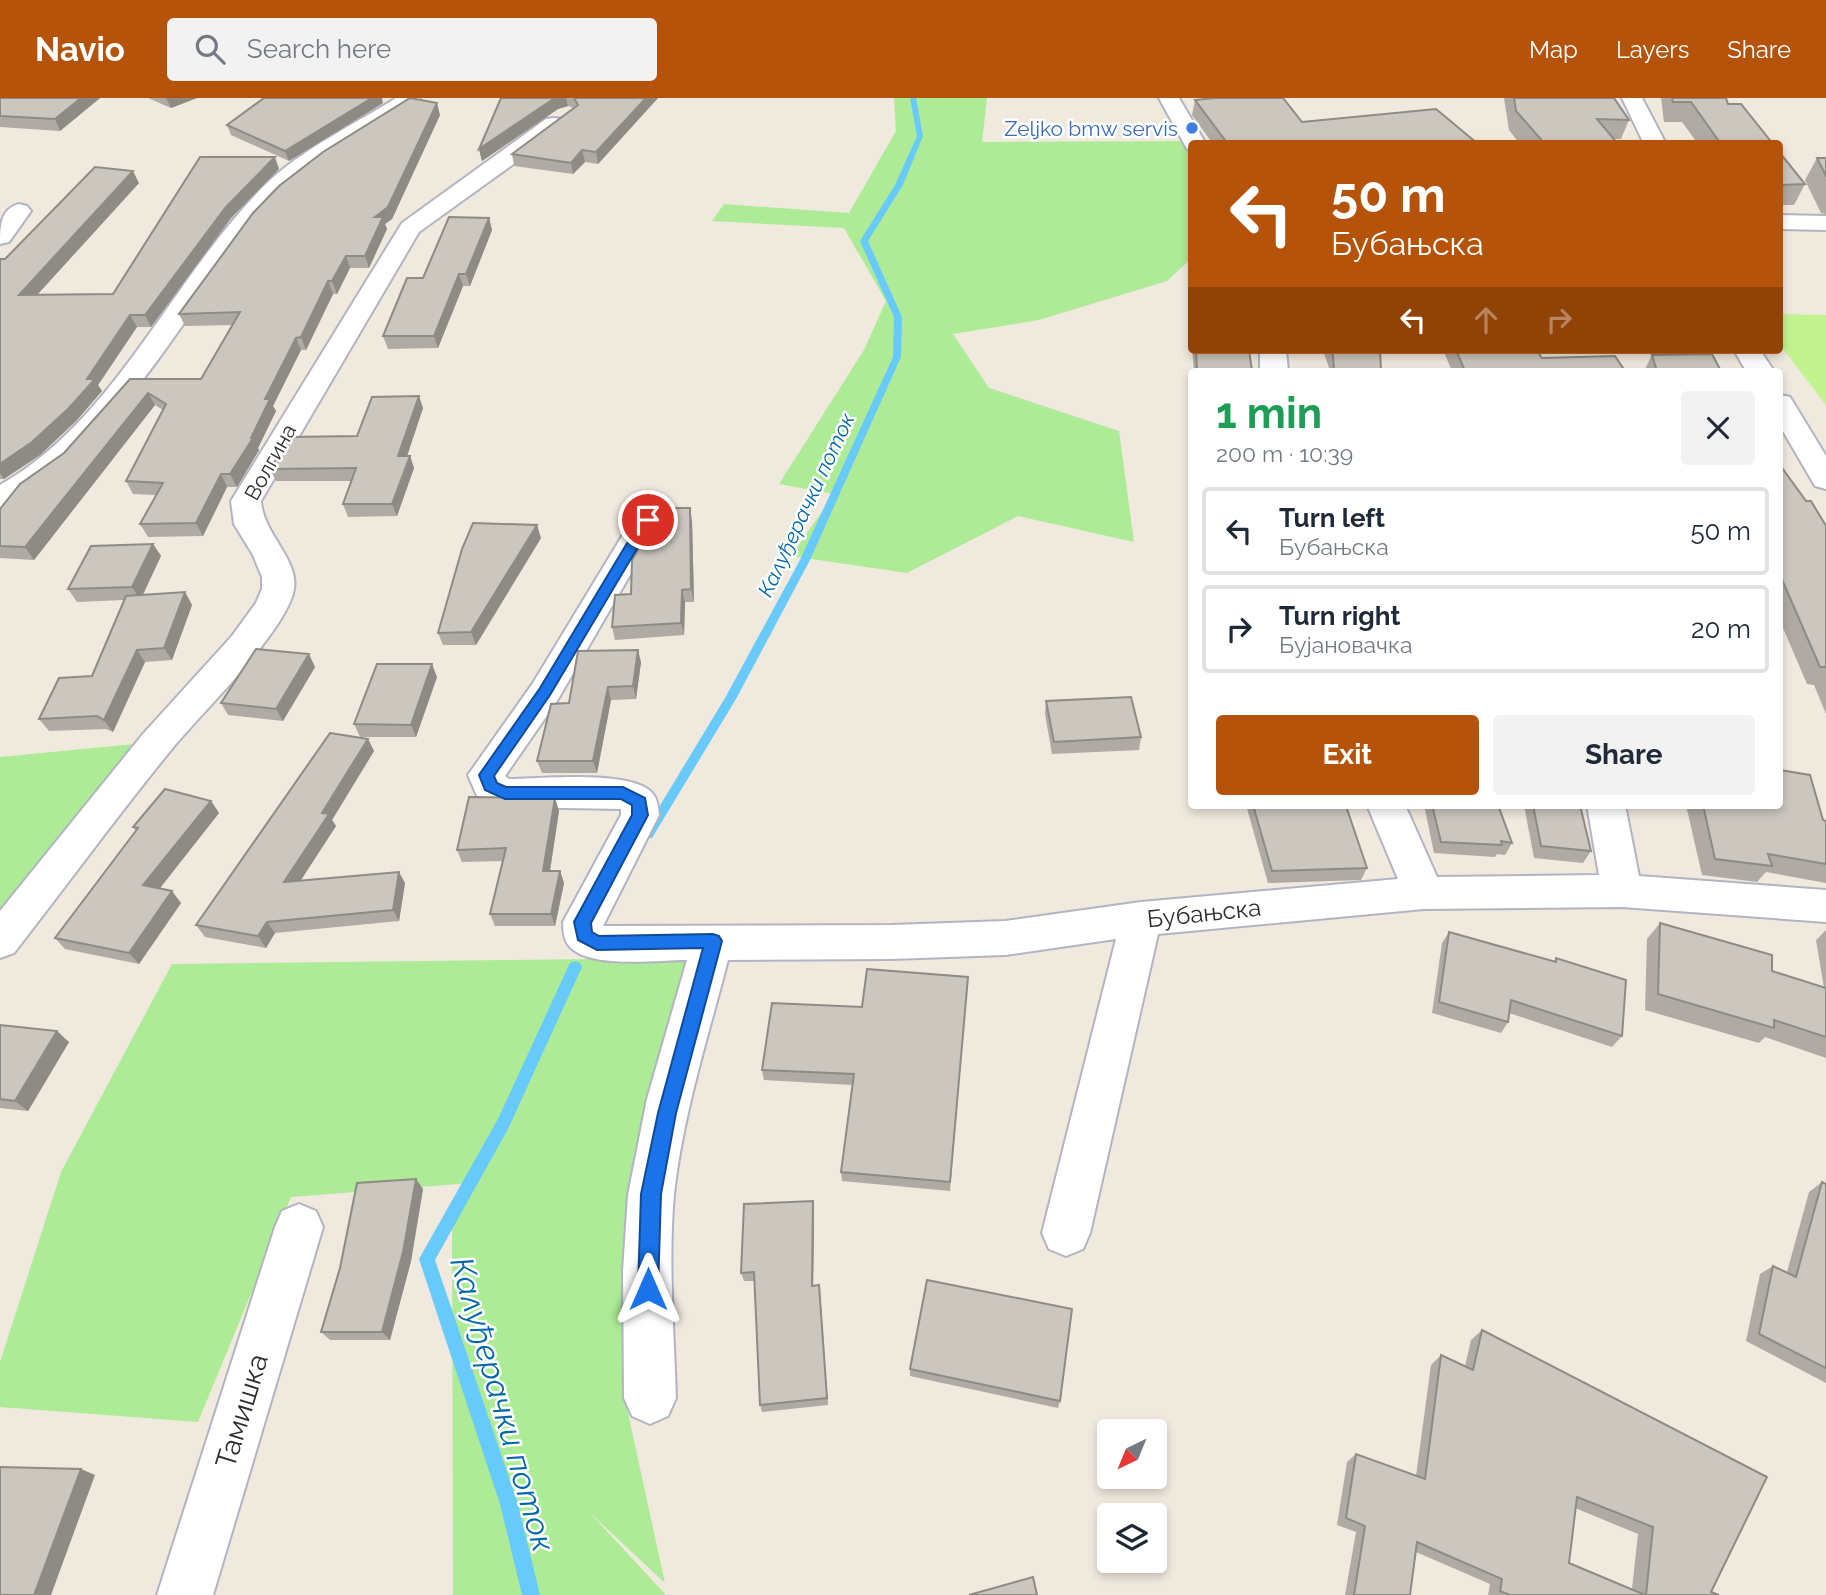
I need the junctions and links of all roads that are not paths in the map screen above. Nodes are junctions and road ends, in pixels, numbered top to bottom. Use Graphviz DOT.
graph roads {
  1 [pos="410,98"];
  2 [pos="1169,98"];
  3 [pos="1632,98"];
  4 [pos="567,115"];
  5 [pos="1193,140"];
  6 [pos="1653,140"];
  7 [pos="19,211"];
  8 [pos="1783,222"];
  9 [pos="1826,223"];
  10 [pos="0,237"];
  11 [pos="1783,408"];
  12 [pos="1826,480"];
  13 [pos="0,498"];
  14 [pos="648,520"];
  15 [pos="1388,809"];
  16 [pos="1607,809"];
  17 [pos="1622,891"];
  18 [pos="1424,893"];
  19 [pos="1826,906"];
  20 [pos="1141,919"];
  21 [pos="0,941"];
  22 [pos="713,941"];
  23 [pos="299,1227"];
  24 [pos="1066,1233"];
  25 [pos="650,1398"];
  26 [pos="185,1595"];
  1 -- 13 [label="street"];
  2 -- 5 [label="street"];
  3 -- 6 [label="street"];
  4 -- 21 [label="street, Волгина"];
  7 -- 10 [label="street"];
  8 -- 9 [label="street"];
  11 -- 12 [label="street"];
  14 -- 22 [label="street, Бубањска"];
  15 -- 18 [label="street"];
  16 -- 17 [label="street"];
  17 -- 18 [label="street, Бубањска"];
  17 -- 19 [label="street, Бубањска"];
  18 -- 20 [label="street, Бубањска"];
  20 -- 22 [label="street, Бубањска"];
  20 -- 24 [label="street"];
  22 -- 25 [label="street"];
  23 -- 26 [label="street, Тамишка"];
}
